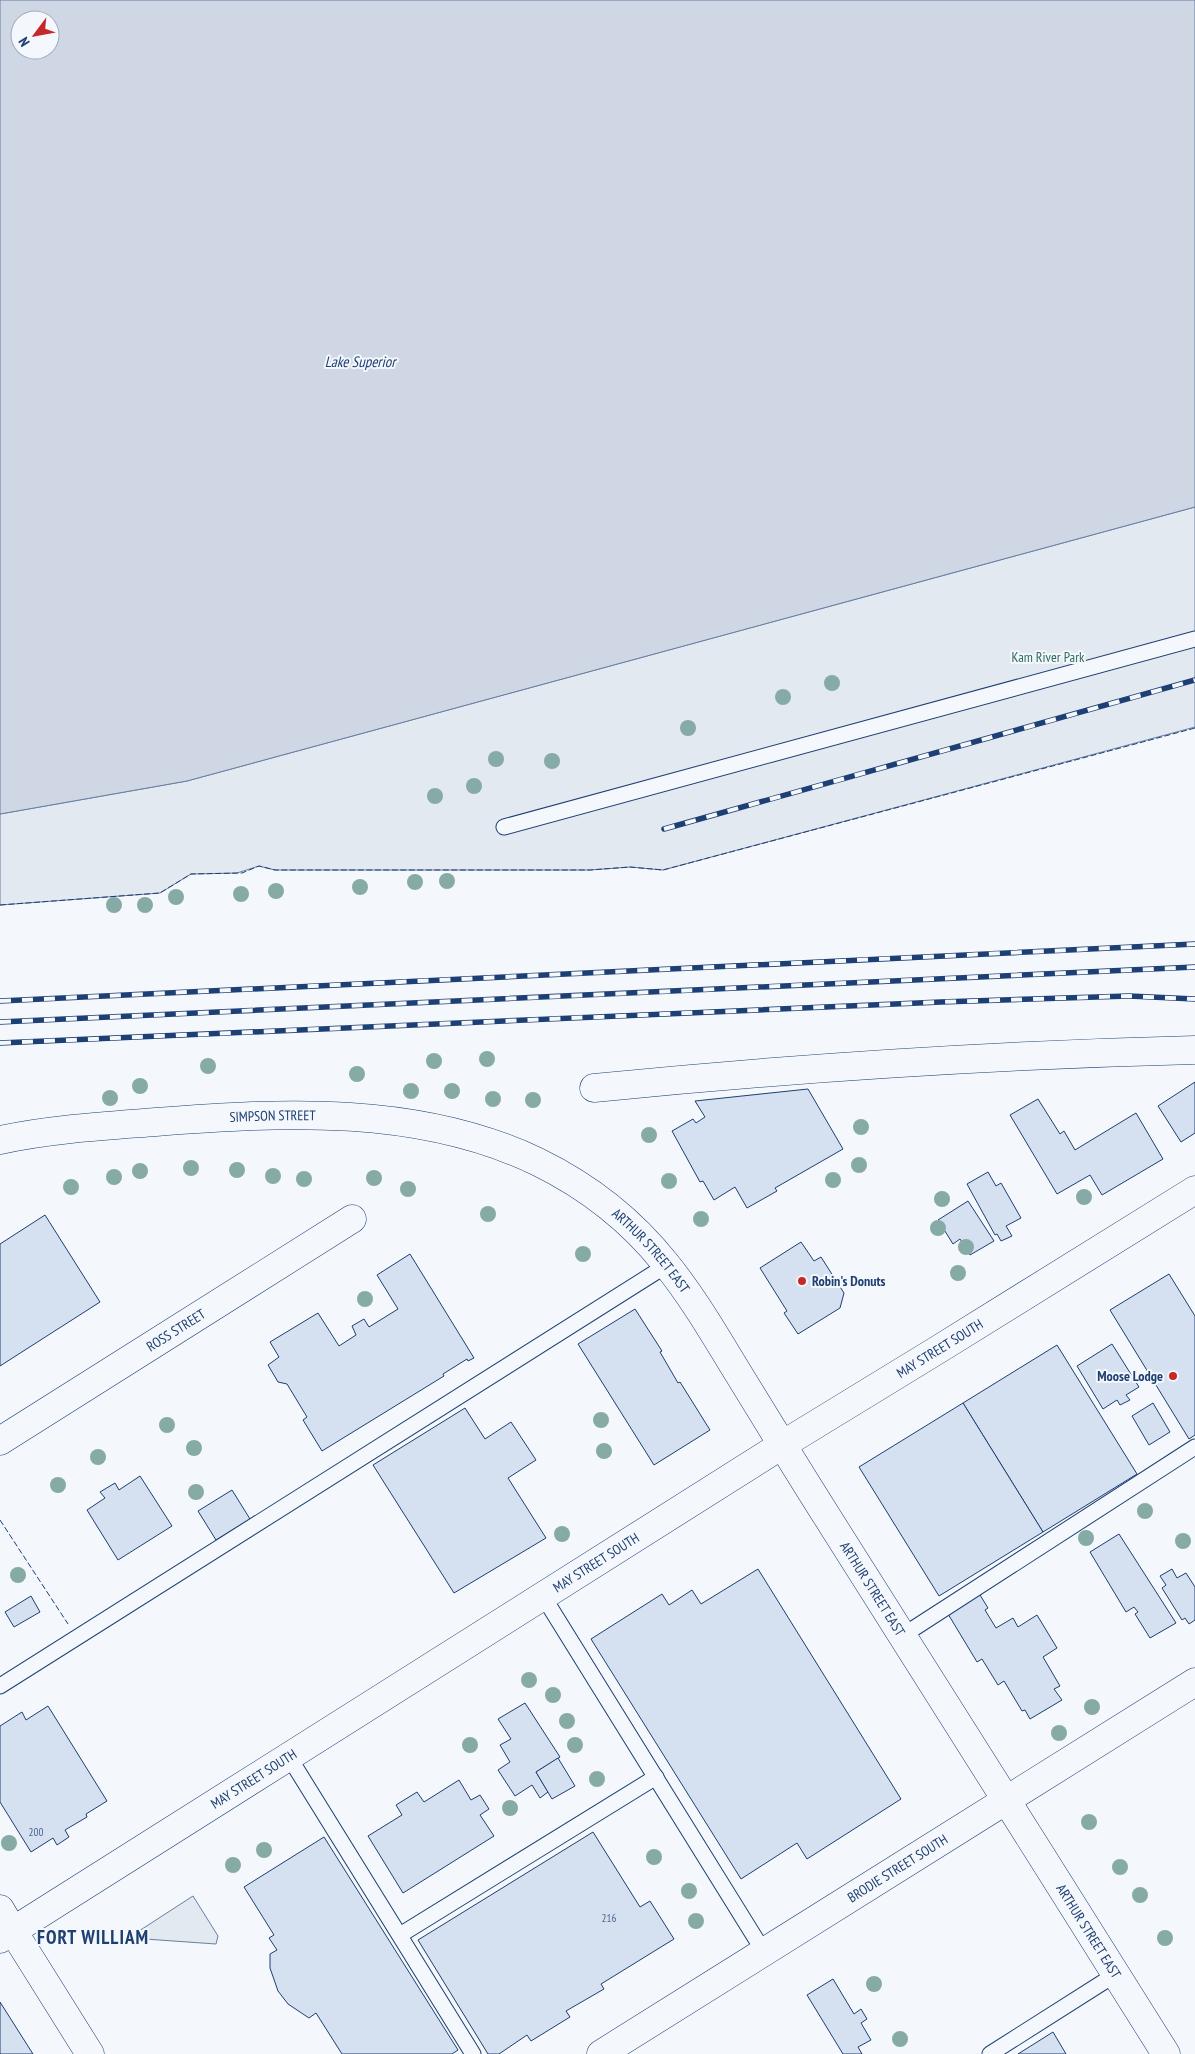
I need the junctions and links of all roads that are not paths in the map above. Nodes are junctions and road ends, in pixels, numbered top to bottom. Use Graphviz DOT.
graph roads {
  1 [pos="1195,639"];
  2 [pos="504,827"];
  3 [pos="1195,1050"];
  4 [pos="594,1088"];
  5 [pos="0,1140"];
  6 [pos="538,1162"];
  7 [pos="1195,1190"];
  8 [pos="352,1219"];
  9 [pos="667,1265"];
  10 [pos="0,1441"];
  11 [pos="782,1445"];
  12 [pos="1195,1447"];
  13 [pos="543,1596"];
  14 [pos="902,1636"];
  15 [pos="1195,1682"];
  16 [pos="0,1686"];
  17 [pos="289,1757"];
  18 [pos="656,1777"];
  19 [pos="1006,1801"];
  20 [pos="4,1926"];
  21 [pos="400,1935"];
  22 [pos="764,1952"];
  23 [pos="1116,1974"];
  24 [pos="90,2054"];
  25 [pos="473,2054"];
  26 [pos="600,2054"];
  27 [pos="990,2054"];
  28 [pos="1166,2054"];
  1 -- 2 [label="lane"];
  3 -- 4 [label="main road"];
  5 -- 6 [label="main road, SIMPSON STREET"];
  6 -- 9 [label="main road, ARTHUR STREET EAST"];
  7 -- 11 [label="main road, MAY STREET SOUTH"];
  8 -- 10 [label="main road, ROSS STREET"];
  9 -- 11 [label="main road, ARTHUR STREET EAST"];
  9 -- 16 [label="lane"];
  11 -- 13 [label="main road, MAY STREET SOUTH"];
  11 -- 14 [label="main road, ARTHUR STREET EAST"];
  12 -- 14 [label="lane"];
  13 -- 17 [label="main road, MAY STREET SOUTH"];
  13 -- 18 [label="lane"];
  14 -- 19 [label="main road, ARTHUR STREET EAST"];
  15 -- 19 [label="main road, BRODIE STREET SOUTH"];
  17 -- 20 [label="main road, MAY STREET SOUTH"];
  17 -- 21 [label="lane"];
  18 -- 21 [label="lane"];
  18 -- 22 [label="lane"];
  19 -- 22 [label="main road, BRODIE STREET SOUTH"];
  19 -- 23 [label="main road, ARTHUR STREET EAST"];
  20 -- 24 [label="main road"];
  21 -- 25 [label="lane"];
  22 -- 26 [label="main road, BRODIE STREET SOUTH"];
  23 -- 27 [label="lane"];
  23 -- 28 [label="main road, ARTHUR STREET EAST"];
}
